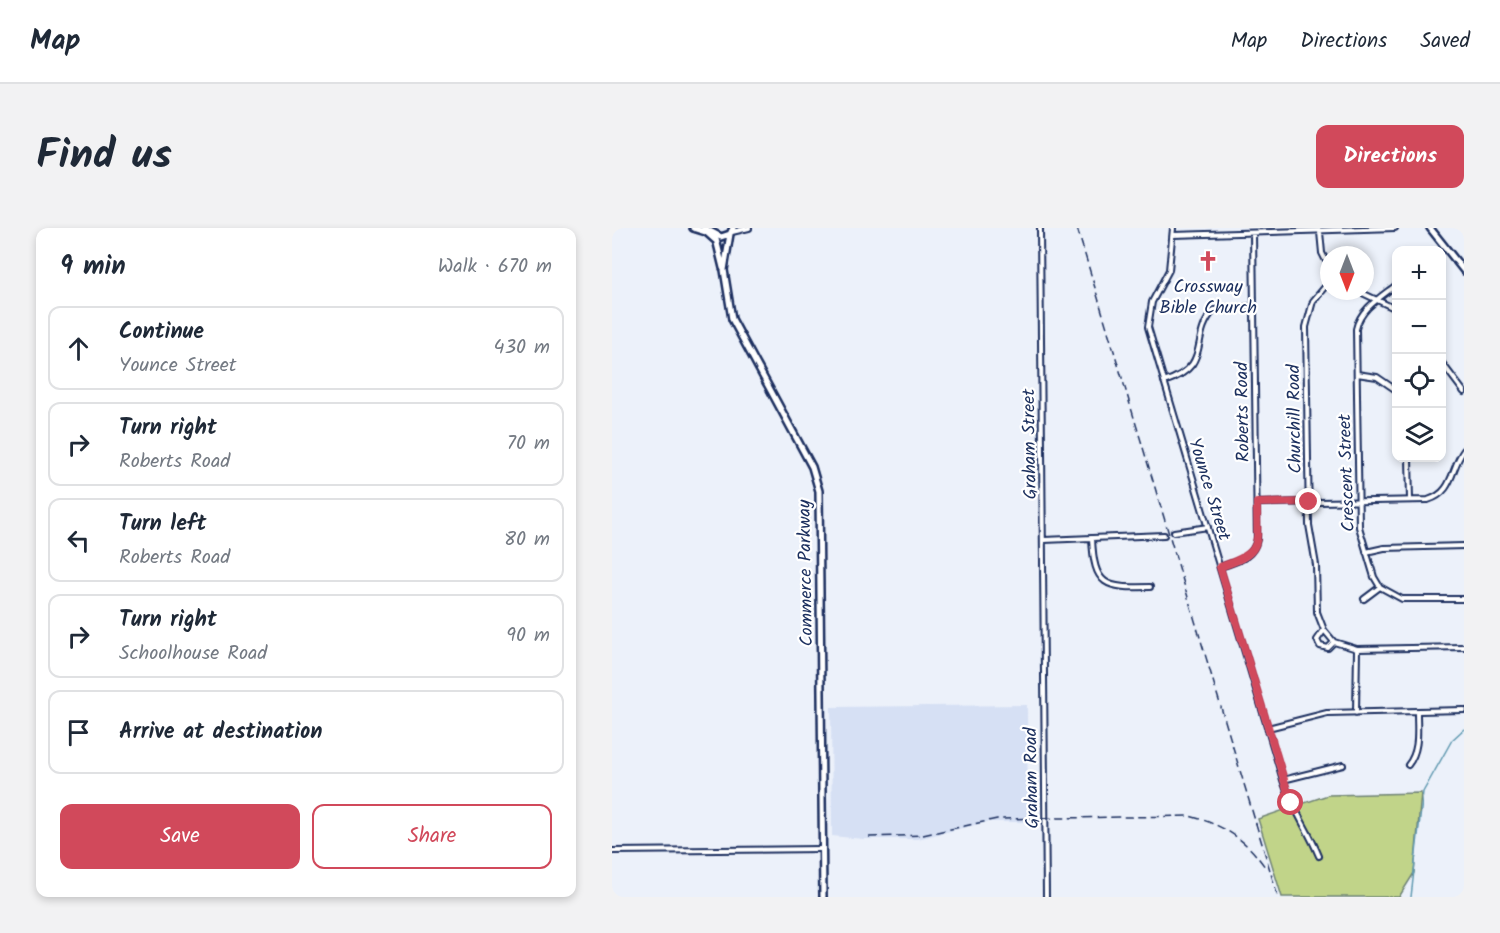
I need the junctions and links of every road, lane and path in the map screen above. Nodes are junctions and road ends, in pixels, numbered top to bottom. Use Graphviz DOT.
graph roads {
  1 [pos="693,228"];
  2 [pos="704,228"];
  3 [pos="749,228"];
  4 [pos="1040,228"];
  5 [pos="1173,228"];
  6 [pos="1395,228"];
  7 [pos="1430,228"];
  8 [pos="713,231"];
  9 [pos="732,231"];
  10 [pos="1320,232"];
  11 [pos="1253,233"];
  12 [pos="1173,235"];
  13 [pos="718,244"];
  14 [pos="1321,246"];
  15 [pos="1445,246"];
  16 [pos="1446,247"];
  17 [pos="724,270"];
  18 [pos="1464,271"];
  19 [pos="1392,288"];
  20 [pos="1320,293"];
  21 [pos="1374,298"];
  22 [pos="1378,300"];
  23 [pos="1254,306"];
  24 [pos="1392,307"];
  25 [pos="1446,368"];
  26 [pos="1357,374"];
  27 [pos="1164,382"];
  28 [pos="1392,387"];
  29 [pos="1464,392"];
  30 [pos="1464,450"];
  31 [pos="1409,462"];
  32 [pos="1410,500"];
  33 [pos="1359,501"];
  34 [pos="1309,502"];
  35 [pos="1257,503"];
  36 [pos="1208,527"];
  37 [pos="1174,532"];
  38 [pos="1164,535"];
  39 [pos="1092,538"];
  40 [pos="1044,540"];
  41 [pos="1464,546"];
  42 [pos="1366,552"];
  43 [pos="1220,567"];
  44 [pos="1150,587"];
  45 [pos="1380,587"];
  46 [pos="1364,598"];
  47 [pos="1464,599"];
  48 [pos="1324,630"];
  49 [pos="1334,642"];
  50 [pos="1464,646"];
  51 [pos="1357,649"];
  52 [pos="1044,660"];
  53 [pos="1464,710"];
  54 [pos="1356,712"];
  55 [pos="1417,712"];
  56 [pos="1268,728"];
  57 [pos="1343,765"];
  58 [pos="1408,765"];
  59 [pos="1283,780"];
  60 [pos="823,849"];
  61 [pos="612,851"];
  62 [pos="1319,856"];
  63 [pos="823,897"];
  64 [pos="1046,897"];
  1 -- 13 [label="street"];
  2 -- 8 [label="street"];
  3 -- 9 [label="street"];
  4 -- 40 [label="street, Graham Street"];
  5 -- 12 [label="street, Younce Street"];
  6 -- 10 [label="street"];
  7 -- 15 [label="street"];
  8 -- 9 [label="street"];
  8 -- 13 [label="street, Commerce Parkway"];
  9 -- 17 [label="street, Commerce Parkway"];
  10 -- 11 [label="street"];
  10 -- 14 [label="street"];
  11 -- 12 [label="street"];
  11 -- 23 [label="street, Roberts Road"];
  12 -- 27 [label="street, Younce Street"];
  13 -- 17 [label="street, Commerce Parkway"];
  16 -- 18 [label="street"];
  17 -- 60 [label="street, Commerce Parkway"];
  19 -- 22 [label="street, Crescent Street"];
  20 -- 34 [label="street, Churchill Road"];
  21 -- 22 [label="street"];
  22 -- 24 [label="street"];
  22 -- 26 [label="street, Crescent Street"];
  23 -- 27 [label="street"];
  23 -- 35 [label="street, Roberts Road"];
  25 -- 29 [label="street"];
  26 -- 28 [label="street"];
  26 -- 33 [label="street, Crescent Street"];
  27 -- 36 [label="street, Younce Street"];
  30 -- 32 [label="street"];
  31 -- 32 [label="street"];
  32 -- 33 [label="street"];
  33 -- 34 [label="street"];
  33 -- 42 [label="street, Crescent Street"];
  34 -- 35 [label="street"];
  34 -- 48 [label="street, Churchill Road"];
  35 -- 43 [label="street, Roberts Road"];
  36 -- 37 [label="street"];
  36 -- 43 [label="street, Younce Street"];
  38 -- 39 [label="street"];
  39 -- 40 [label="street"];
  39 -- 44 [label="street"];
  40 -- 52 [label="street, Graham Street"];
  41 -- 42 [label="street"];
  42 -- 45 [label="street, Crescent Street"];
  43 -- 56 [label="street, Younce Street"];
  45 -- 46 [label="street"];
  45 -- 47 [label="street"];
  48 -- 49 [label="street, Churchill Road"];
  48 -- 49 [label="street"];
  49 -- 51 [label="street"];
  50 -- 51 [label="street"];
  51 -- 54 [label="street"];
  52 -- 64 [label="street, Graham Road"];
  53 -- 55 [label="street"];
  54 -- 55 [label="street"];
  54 -- 56 [label="street"];
  55 -- 58 [label="street"];
  56 -- 59 [label="street, Younce Street"];
  57 -- 59 [label="street"];
  59 -- 62 [label="street, Younce Street"];
  60 -- 61 [label="street"];
  60 -- 63 [label="street, Commerce Parkway"];
}
